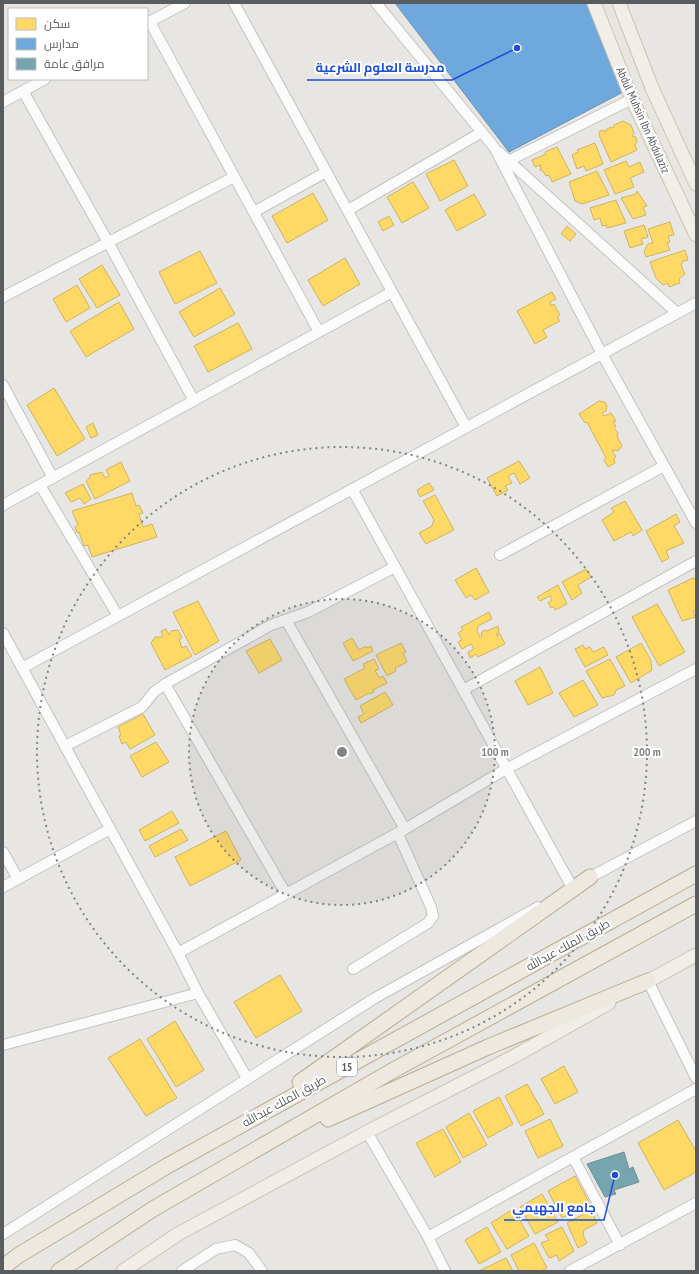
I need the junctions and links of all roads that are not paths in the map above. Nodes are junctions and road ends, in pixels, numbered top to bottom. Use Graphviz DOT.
graph roads {
  1 [pos="185,3"];
  2 [pos="234,3"];
  3 [pos="376,3"];
  4 [pos="594,3"];
  5 [pos="619,3"];
  6 [pos="148,23"];
  7 [pos="43,80"];
  8 [pos="23,91"];
  9 [pos="632,99"];
  10 [pos="3,102"];
  11 [pos="482,132"];
  12 [pos="494,147"];
  13 [pos="508,160"];
  14 [pos="326,172"];
  15 [pos="234,177"];
  16 [pos="696,184"];
  17 [pos="348,210"];
  18 [pos="254,212"];
  19 [pos="696,235"];
  20 [pos="108,242"];
  21 [pos="392,292"];
  22 [pos="3,297"];
  23 [pos="696,303"];
  24 [pos="677,313"];
  25 [pos="319,332"];
  26 [pos="602,354"];
  27 [pos="3,385"];
  28 [pos="6,397"];
  29 [pos="194,401"];
  30 [pos="466,427"];
  31 [pos="664,466"];
  32 [pos="53,478"];
  33 [pos="40,485"];
  34 [pos="352,489"];
  35 [pos="3,505"];
  36 [pos="696,523"];
  37 [pos="500,555"];
  38 [pos="696,561"];
  39 [pos="395,567"];
  40 [pos="118,616"];
  41 [pos="286,620"];
  42 [pos="3,633"];
  43 [pos="22,668"];
  44 [pos="696,669"];
  45 [pos="165,684"];
  46 [pos="463,690"];
  47 [pos="65,746"];
  48 [pos="506,769"];
  49 [pos="696,821"];
  50 [pos="110,828"];
  51 [pos="401,831"];
  52 [pos="3,852"];
  53 [pos="696,874"];
  54 [pos="590,877"];
  55 [pos="18,879"];
  56 [pos="3,887"];
  57 [pos="572,887"];
  58 [pos="286,894"];
  59 [pos="696,904"];
  60 [pos="178,953"];
  61 [pos="696,955"];
  62 [pos="353,969"];
  63 [pos="648,981"];
  64 [pos="198,993"];
  65 [pos="3,1045"];
  66 [pos="247,1078"];
  67 [pos="696,1078"];
  68 [pos="696,1089"];
  69 [pos="367,1132"];
  70 [pos="189,1154"];
  71 [pos="573,1157"];
  72 [pos="233,1163"];
  73 [pos="696,1203"];
  74 [pos="3,1234"];
  75 [pos="428,1238"];
  76 [pos="620,1246"];
  77 [pos="3,1267"];
  78 [pos="59,1271"];
  79 [pos="122,1271"];
  80 [pos="182,1271"];
  81 [pos="262,1271"];
  82 [pos="446,1271"];
  83 [pos="570,1271"];
  1 -- 6 [label="street"];
  2 -- 14 [label="street"];
  3 -- 11 [label="street"];
  4 -- 9 [label="main road, Abdul Muhsin Ibn Abdulaziz"];
  5 -- 16 [label="main road, Abdul Muhsin Ibn Abdulaziz"];
  6 -- 15 [label="street"];
  7 -- 8 [label="street"];
  8 -- 10 [label="street"];
  8 -- 20 [label="street"];
  9 -- 13 [label="street"];
  9 -- 19 [label="main road, Abdul Muhsin Ibn Abdulaziz"];
  11 -- 12 [label="street"];
  11 -- 17 [label="street"];
  12 -- 13 [label="street"];
  12 -- 26 [label="street"];
  13 -- 24 [label="street"];
  14 -- 17 [label="street"];
  14 -- 18 [label="street"];
  15 -- 18 [label="street"];
  15 -- 20 [label="street"];
  17 -- 21 [label="street"];
  18 -- 25 [label="street"];
  20 -- 22 [label="street"];
  20 -- 29 [label="street"];
  21 -- 25 [label="street"];
  21 -- 30 [label="street"];
  23 -- 24 [label="street"];
  24 -- 26 [label="street"];
  25 -- 29 [label="street"];
  26 -- 30 [label="street"];
  26 -- 31 [label="street"];
  27 -- 28 [label="street"];
  28 -- 32 [label="street"];
  29 -- 32 [label="street"];
  30 -- 34 [label="street"];
  31 -- 36 [label="street"];
  31 -- 37 [label="street"];
  32 -- 33 [label="street"];
  33 -- 35 [label="street"];
  33 -- 40 [label="street"];
  34 -- 39 [label="street"];
  34 -- 40 [label="street"];
  38 -- 46 [label="street"];
  39 -- 41 [label="street"];
  39 -- 46 [label="street"];
  40 -- 43 [label="street"];
  41 -- 45 [label="street"];
  41 -- 51 [label="street"];
  42 -- 43 [label="street"];
  43 -- 47 [label="street"];
  44 -- 48 [label="street"];
  45 -- 47 [label="street"];
  45 -- 58 [label="street"];
  46 -- 48 [label="street"];
  47 -- 50 [label="street"];
  48 -- 51 [label="street"];
  48 -- 57 [label="street"];
  49 -- 54 [label="street"];
  50 -- 55 [label="street"];
  50 -- 60 [label="street"];
  51 -- 58 [label="street"];
  51 -- 62 [label="street"];
  52 -- 55 [label="street"];
  53 -- 70 [label="highway, طريق الملك عبدالله / 15"];
  54 -- 57 [label="street"];
  54 -- 70 [label="highway"];
  55 -- 56 [label="street"];
  57 -- 66 [label="street"];
  58 -- 60 [label="street"];
  59 -- 72 [label="highway, 15"];
  60 -- 64 [label="street"];
  61 -- 63 [label="main road"];
  63 -- 67 [label="street"];
  63 -- 69 [label="main road"];
  63 -- 72 [label="highway"];
  64 -- 65 [label="street"];
  64 -- 66 [label="street"];
  66 -- 74 [label="street"];
  68 -- 71 [label="street"];
  69 -- 75 [label="street"];
  69 -- 79 [label="main road"];
  70 -- 77 [label="highway, طريق الملك عبدالله / 15"];
  71 -- 75 [label="street"];
  71 -- 76 [label="street"];
  72 -- 78 [label="highway, 15"];
  73 -- 76 [label="street"];
  75 -- 82 [label="street"];
  76 -- 83 [label="street"];
  80 -- 81 [label="street"];
}
